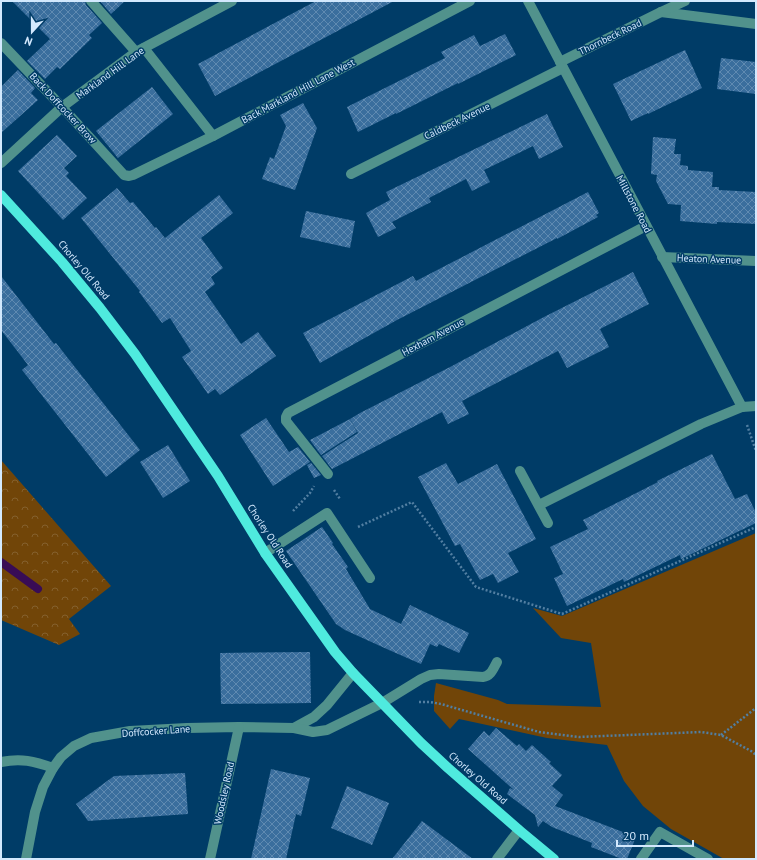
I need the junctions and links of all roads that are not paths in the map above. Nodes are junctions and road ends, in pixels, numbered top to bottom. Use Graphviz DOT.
graph roads {
  1 [pos="91,1"];
  2 [pos="232,1"];
  3 [pos="470,1"];
  4 [pos="528,1"];
  5 [pos="685,1"];
  6 [pos="661,12"];
  7 [pos="756,24"];
  8 [pos="1,42"];
  9 [pos="140,50"];
  10 [pos="562,65"];
  11 [pos="62,107"];
  12 [pos="213,136"];
  13 [pos="1,163"];
  14 [pos="351,174"];
  15 [pos="124,175"];
  16 [pos="1,195"];
  17 [pos="646,226"];
  18 [pos="662,258"];
  19 [pos="756,261"];
  20 [pos="756,406"];
  21 [pos="742,407"];
  22 [pos="326,471"];
  23 [pos="520,471"];
  24 [pos="539,505"];
  25 [pos="548,523"];
  26 [pos="265,553"];
  27 [pos="370,578"];
  28 [pos="497,662"];
  29 [pos="353,673"];
  30 [pos="382,704"];
  31 [pos="239,727"];
  32 [pos="294,728"];
  33 [pos="1,762"];
  34 [pos="53,768"];
  35 [pos="519,830"];
  36 [pos="26,859"];
  37 [pos="210,859"];
  38 [pos="497,859"];
  39 [pos="554,859"];
  40 [pos="641,859"];
  41 [pos="708,859"];
  1 -- 9 [label="street"];
  2 -- 9 [label="street, Markland Hill Lane"];
  3 -- 12 [label="street, Back Markland Hill Lane West"];
  4 -- 10 [label="street, Millstone Road"];
  5 -- 6 [label="street, Thornbeck Road"];
  6 -- 7 [label="street"];
  6 -- 10 [label="street, Thornbeck Road"];
  8 -- 11 [label="street, Back Doffcocker Brow"];
  9 -- 11 [label="street, Markland Hill Lane"];
  9 -- 12 [label="street"];
  10 -- 14 [label="street, Caldbeck Avenue"];
  10 -- 17 [label="street, Millstone Road"];
  11 -- 13 [label="street, Markland Hill Lane"];
  11 -- 15 [label="street, Back Doffcocker Brow"];
  12 -- 15 [label="street, Back Markland Hill Lane West"];
  16 -- 26 [label="main road, Chorley Old Road"];
  17 -- 18 [label="street, Millstone Road"];
  17 -- 22 [label="street, Hexham Avenue"];
  18 -- 19 [label="street, Heaton Avenue"];
  18 -- 21 [label="street, Millstone Road"];
  20 -- 21 [label="street"];
  21 -- 24 [label="street"];
  23 -- 24 [label="street"];
  24 -- 25 [label="street"];
  26 -- 27 [label="street"];
  26 -- 29 [label="main road, Chorley Old Road"];
  28 -- 30 [label="street, Doffcocker Lane"];
  29 -- 30 [label="main road, Chorley Old Road"];
  29 -- 32 [label="street, Doffcocker Lane"];
  30 -- 32 [label="street, Doffcocker Lane"];
  30 -- 35 [label="main road, Chorley Old Road"];
  31 -- 32 [label="street, Doffcocker Lane"];
  31 -- 34 [label="street, Doffcocker Lane"];
  31 -- 37 [label="street, Woodsley Road"];
  33 -- 34 [label="street"];
  34 -- 36 [label="street, Doffcocker Lane"];
  35 -- 38 [label="street"];
  35 -- 39 [label="main road, Chorley Old Road"];
  40 -- 41 [label="street"];
}
